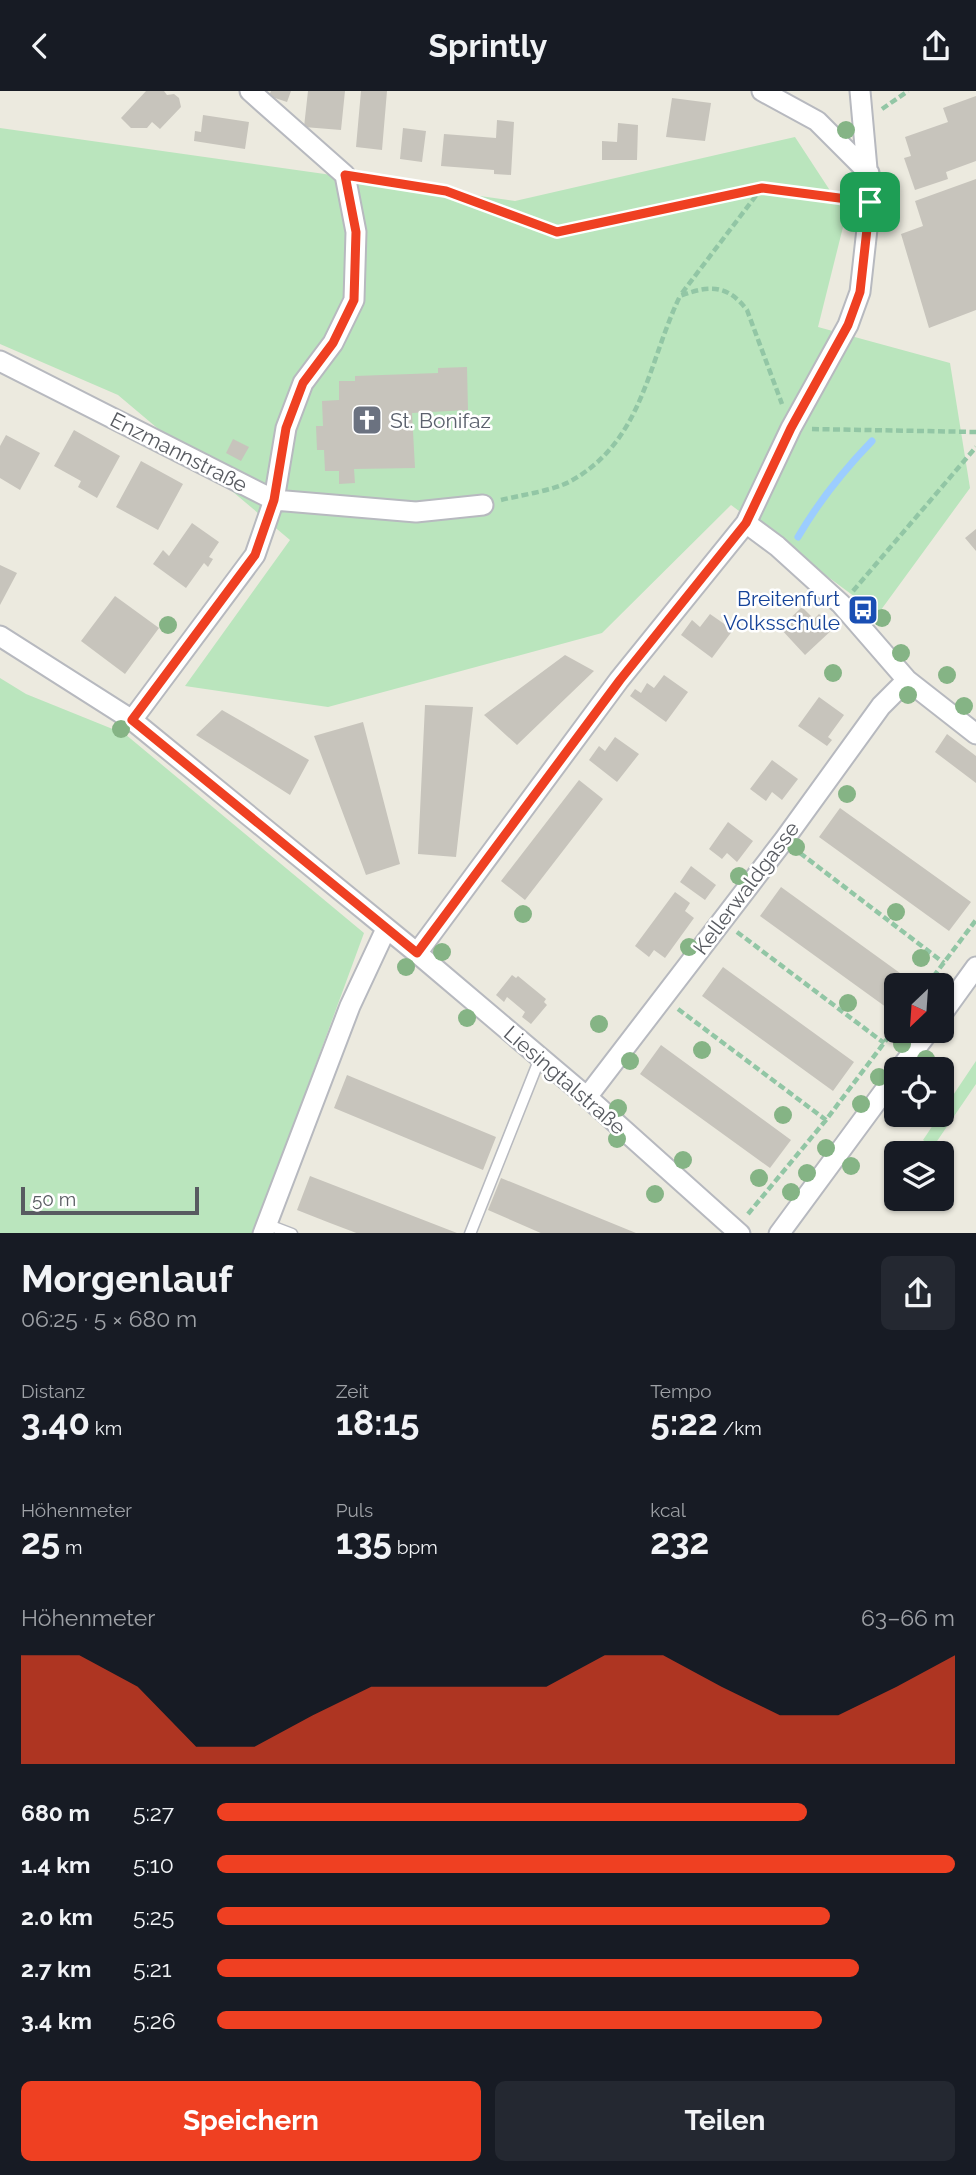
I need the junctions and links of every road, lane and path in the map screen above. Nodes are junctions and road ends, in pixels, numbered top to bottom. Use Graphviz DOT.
graph roads {
  1 [pos="250,91"];
  2 [pos="762,91"];
  3 [pos="860,91"];
  4 [pos="908,91"];
  5 [pos="863,120"];
  6 [pos="869,173"];
  7 [pos="345,175"];
  8 [pos="762,188"];
  9 [pos="870,202"];
  10 [pos="680,296"];
  11 [pos="0,361"];
  12 [pos="791,428"];
  13 [pos="976,432"];
  14 [pos="976,447"];
  15 [pos="274,500"];
  16 [pos="483,505"];
  17 [pos="746,523"];
  18 [pos="841,604"];
  19 [pos="0,636"];
  20 [pos="907,680"];
  21 [pos="132,720"];
  22 [pos="976,734"];
  23 [pos="784,840"];
  24 [pos="976,920"];
  25 [pos="722,921"];
  26 [pos="386,929"];
  27 [pos="417,953"];
  28 [pos="944,963"];
  29 [pos="976,967"];
  30 [pos="936,973"];
  31 [pos="954,997"];
  32 [pos="663,998"];
  33 [pos="884,1043"];
  34 [pos="920,1043"];
  35 [pos="909,1057"];
  36 [pos="540,1058"];
  37 [pos="884,1091"];
  38 [pos="587,1097"];
  39 [pos="826,1120"];
  40 [pos="265,1229"];
  41 [pos="738,1231"];
  42 [pos="287,1233"];
  43 [pos="470,1233"];
  44 [pos="780,1233"];
  1 -- 7 [label="street"];
  2 -- 6 [label="street"];
  3 -- 5 [label="street"];
  4 -- 5 [label="path"];
  5 -- 6 [label="street"];
  6 -- 9 [label="street"];
  7 -- 8 [label="path"];
  7 -- 15 [label="street"];
  8 -- 9 [label="path"];
  8 -- 10 [label="path"];
  9 -- 12 [label="street"];
  10 -- 12 [label="path"];
  10 -- 16 [label="path"];
  11 -- 15 [label="street, Enzmannstraße"];
  12 -- 13 [label="path"];
  12 -- 17 [label="street"];
  14 -- 18 [label="path"];
  15 -- 16 [label="street, Enzmannstraße"];
  15 -- 21 [label="street"];
  17 -- 18 [label="street"];
  17 -- 27 [label="street"];
  18 -- 20 [label="street"];
  19 -- 21 [label="street, Liesingtalstraße"];
  20 -- 22 [label="street"];
  20 -- 23 [label="street, Kellerwaldgasse"];
  21 -- 26 [label="street, Liesingtalstraße"];
  23 -- 25 [label="street, Kellerwaldgasse"];
  23 -- 28 [label="path"];
  24 -- 28 [label="path"];
  25 -- 32 [label="street, Kellerwaldgasse"];
  25 -- 33 [label="path"];
  26 -- 27 [label="street, Liesingtalstraße"];
  26 -- 40 [label="street"];
  27 -- 36 [label="street, Liesingtalstraße"];
  28 -- 30 [label="path"];
  29 -- 31 [label="street"];
  32 -- 38 [label="street, Kellerwaldgasse"];
  32 -- 39 [label="path"];
  33 -- 39 [label="path"];
  34 -- 35 [label="street"];
  36 -- 38 [label="street, Liesingtalstraße"];
  36 -- 43 [label="lane"];
  37 -- 44 [label="street"];
  38 -- 41 [label="street, Liesingtalstraße"];
  39 -- 41 [label="path"];
  40 -- 42 [label="lane"];
}
